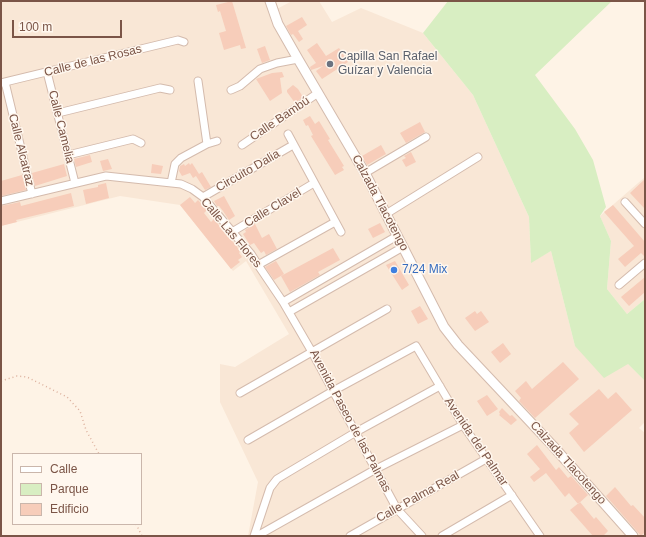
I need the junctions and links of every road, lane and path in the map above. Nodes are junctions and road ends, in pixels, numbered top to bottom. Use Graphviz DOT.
graph roads {
  1 [pos="270,1"];
  2 [pos="184,42"];
  3 [pos="298,59"];
  4 [pos="48,72"];
  5 [pos="198,81"];
  6 [pos="3,83"];
  7 [pos="170,90"];
  8 [pos="231,90"];
  9 [pos="318,93"];
  10 [pos="58,113"];
  11 [pos="288,134"];
  12 [pos="426,137"];
  13 [pos="217,141"];
  14 [pos="141,143"];
  15 [pos="207,144"];
  16 [pos="242,145"];
  17 [pos="293,145"];
  18 [pos="68,155"];
  19 [pos="478,157"];
  20 [pos="365,173"];
  21 [pos="75,183"];
  22 [pos="171,183"];
  23 [pos="314,183"];
  24 [pos="32,194"];
  25 [pos="203,197"];
  26 [pos="1,201"];
  27 [pos="625,202"];
  28 [pos="386,214"];
  29 [pos="335,222"];
  30 [pos="645,224"];
  31 [pos="232,232"];
  32 [pos="342,232"];
  33 [pos="398,236"];
  34 [pos="403,247"];
  35 [pos="645,263"];
  36 [pos="258,265"];
  37 [pos="620,285"];
  38 [pos="283,302"];
  39 [pos="387,309"];
  40 [pos="289,312"];
  41 [pos="312,352"];
  42 [pos="1,381"];
  43 [pos="440,386"];
  44 [pos="333,391"];
  45 [pos="240,393"];
  46 [pos="463,425"];
  47 [pos="356,432"];
  48 [pos="248,440"];
  49 [pos="98,453"];
  50 [pos="486,459"];
  51 [pos="376,470"];
  52 [pos="512,495"];
  53 [pos="397,509"];
  54 [pos="136,525"];
  55 [pos="538,535"];
  56 [pos="142,536"];
  57 [pos="254,536"];
  58 [pos="257,536"];
  59 [pos="350,536"];
  60 [pos="422,536"];
  61 [pos="442,536"];
  62 [pos="633,536"];
  1 -- 3 [label="street, Calzada Tlacotengo"];
  2 -- 4 [label="street, Calle de las Rosas"];
  3 -- 8 [label="street"];
  3 -- 9 [label="street, Calzada Tlacotengo"];
  4 -- 6 [label="street, Calle de las Rosas"];
  4 -- 10 [label="street, Calle Camelia"];
  5 -- 15 [label="street"];
  6 -- 24 [label="street, Calle Alcatraz"];
  7 -- 10 [label="street"];
  9 -- 16 [label="street, Calle Bambú"];
  9 -- 20 [label="street, Calzada Tlacotengo"];
  10 -- 18 [label="street, Calle Camelia"];
  11 -- 17 [label="street, Circuito Dalia"];
  12 -- 20 [label="street"];
  13 -- 15 [label="street"];
  14 -- 18 [label="street"];
  15 -- 22 [label="street"];
  17 -- 23 [label="street, Circuito Dalia"];
  17 -- 25 [label="street, Circuito Dalia"];
  18 -- 21 [label="street, Calle Camelia"];
  19 -- 28 [label="street"];
  20 -- 28 [label="street, Calzada Tlacotengo"];
  21 -- 22 [label="street, Calle Las Flores"];
  21 -- 24 [label="street, Calle Las Flores"];
  22 -- 25 [label="street, Calle Las Flores"];
  23 -- 29 [label="street, Circuito Dalia"];
  23 -- 31 [label="street, Calle Clavel"];
  24 -- 26 [label="street, Calle Las Flores"];
  25 -- 31 [label="street, Calle Las Flores"];
  27 -- 30 [label="street"];
  28 -- 33 [label="street, Calzada Tlacotengo"];
  29 -- 32 [label="street, Circuito Dalia"];
  29 -- 36 [label="street"];
  31 -- 36 [label="street, Calle Las Flores"];
  33 -- 34 [label="street, Calzada Tlacotengo"];
  33 -- 38 [label="street"];
  34 -- 40 [label="street"];
  34 -- 62 [label="street, Calzada Tlacotengo"];
  35 -- 37 [label="street"];
  36 -- 38 [label="street, Calle Las Flores"];
  38 -- 40 [label="street, Avenida Paseo de las Palmas"];
  39 -- 41 [label="street"];
  40 -- 41 [label="street, Avenida Paseo de las Palmas"];
  41 -- 44 [label="street, Avenida Paseo de las Palmas"];
  41 -- 45 [label="street"];
  42 -- 49 [label="path"];
  43 -- 44 [label="street, Avenida del Palmar"];
  43 -- 46 [label="street, Avenida del Palmar"];
  43 -- 47 [label="street"];
  44 -- 47 [label="street, Avenida Paseo de las Palmas"];
  44 -- 48 [label="street"];
  46 -- 50 [label="street, Avenida del Palmar"];
  46 -- 51 [label="street"];
  47 -- 51 [label="street, Avenida Paseo de las Palmas"];
  47 -- 57 [label="street"];
  50 -- 52 [label="street, Avenida del Palmar"];
  50 -- 53 [label="street, Calle Palma Real"];
  51 -- 53 [label="street, Avenida Paseo de las Palmas"];
  51 -- 58 [label="street"];
  52 -- 55 [label="street, Avenida del Palmar"];
  52 -- 61 [label="street"];
  53 -- 59 [label="street, Calle Palma Real"];
  53 -- 60 [label="street, Avenida Paseo de las Palmas"];
  54 -- 56 [label="path"];
}
